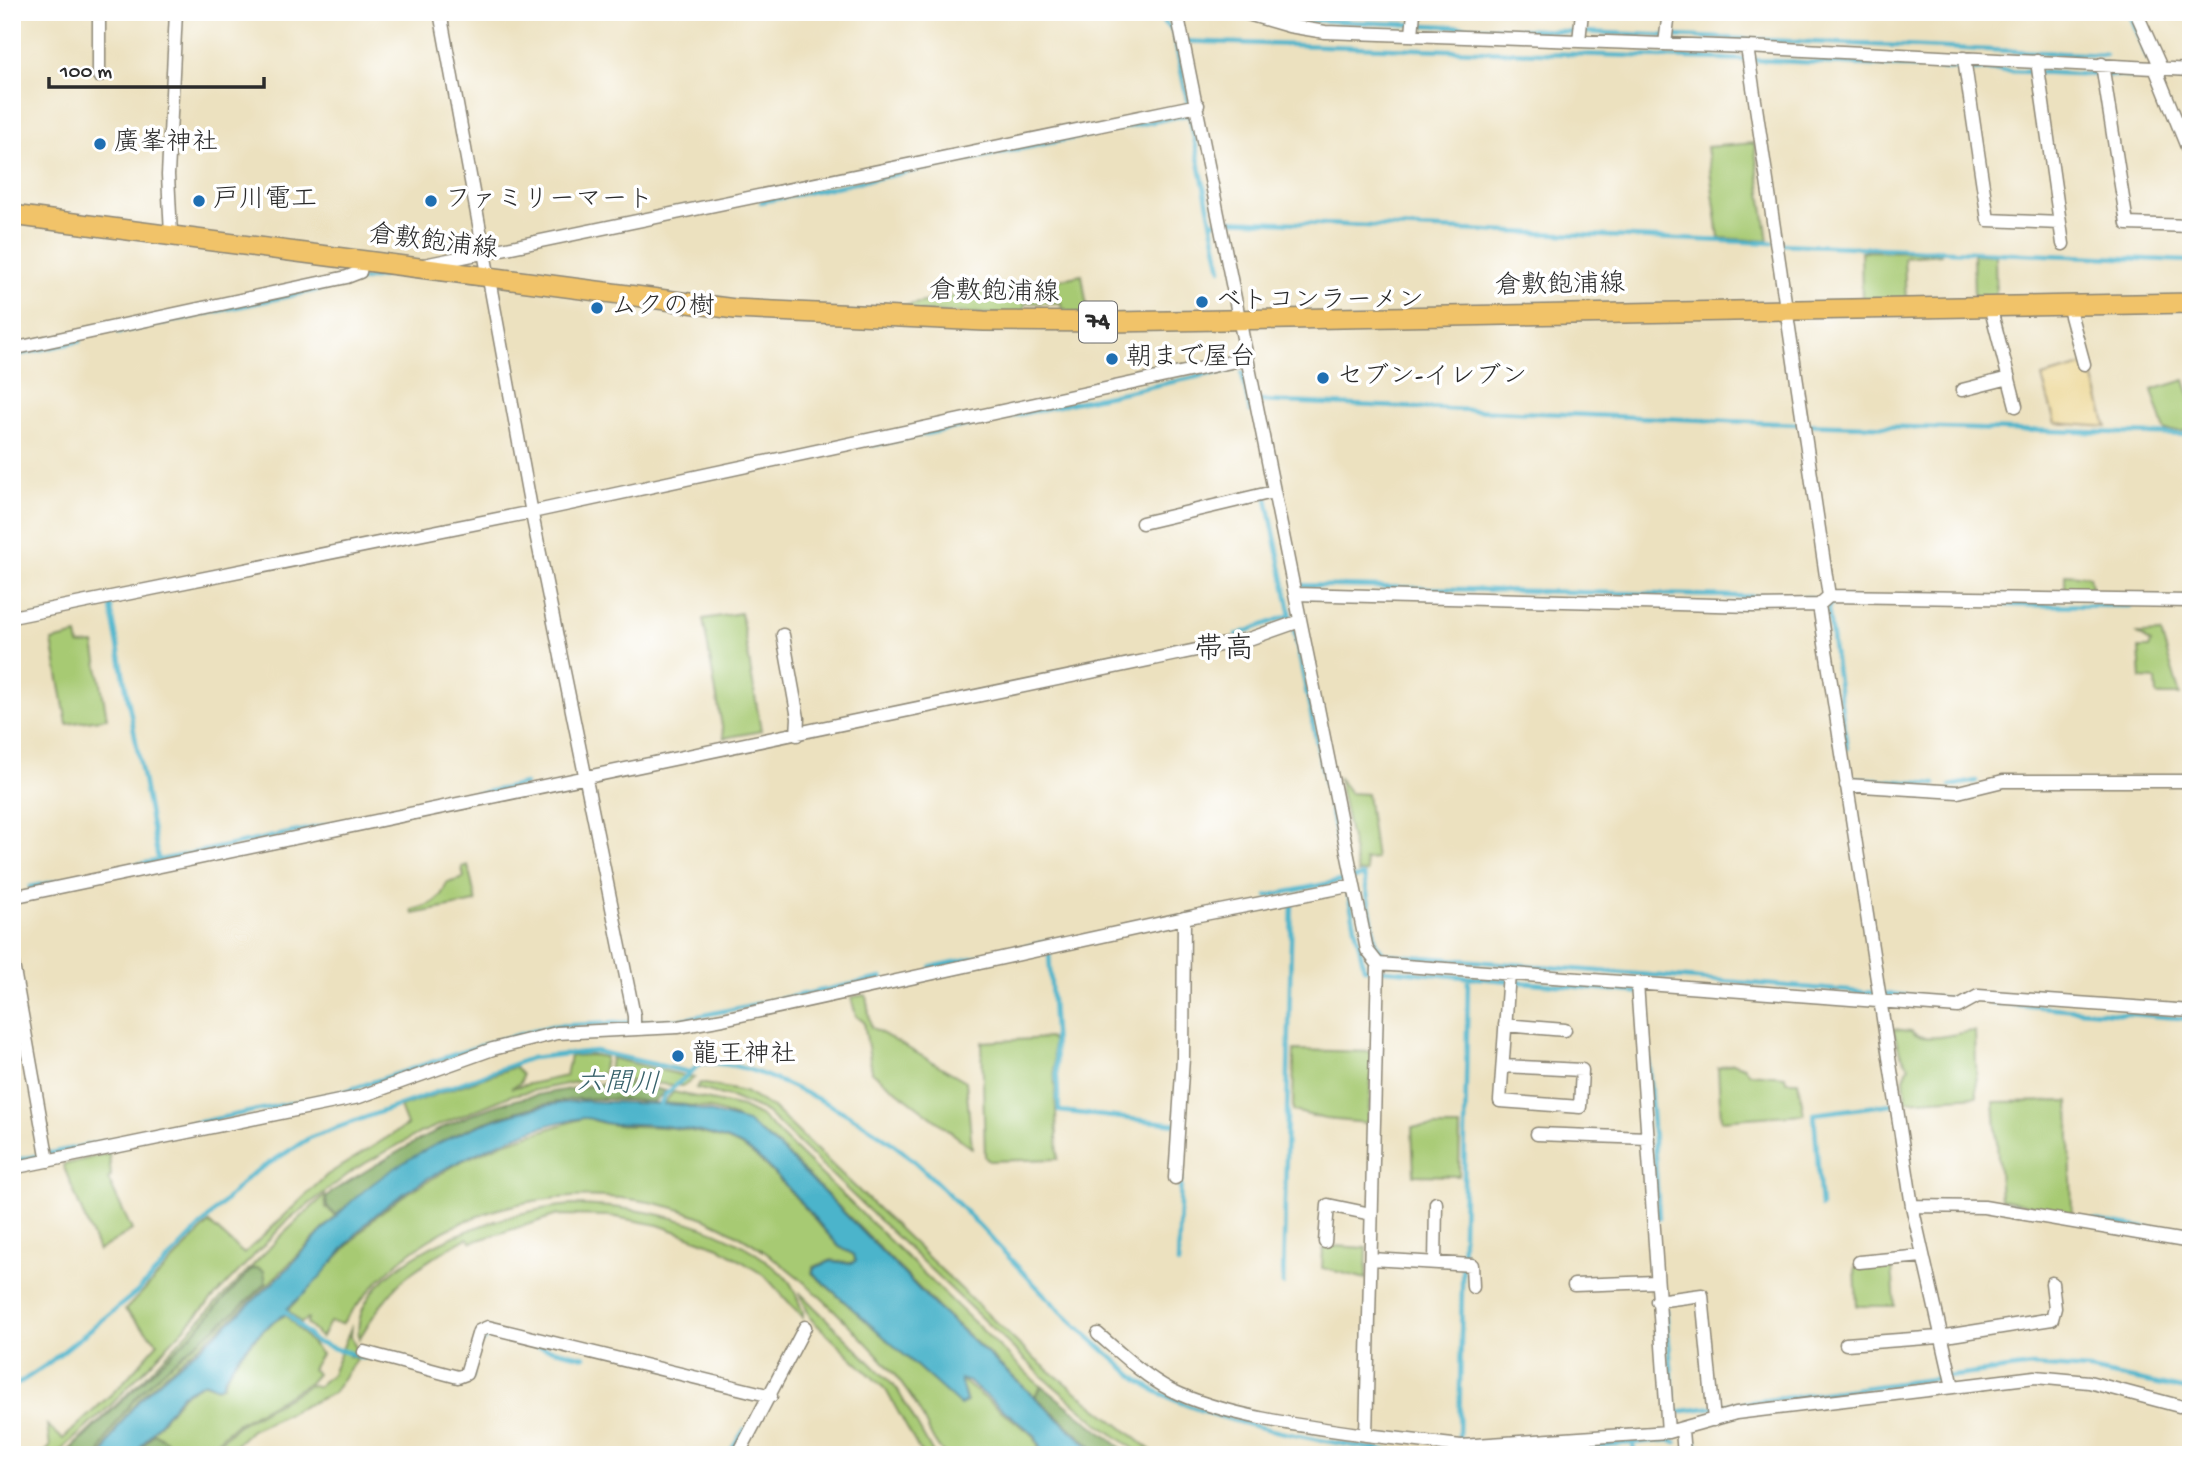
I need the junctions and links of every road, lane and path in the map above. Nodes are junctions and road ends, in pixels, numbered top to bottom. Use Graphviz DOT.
graph roads {
  1 [pos="99,12"];
  2 [pos="176,12"];
  3 [pos="440,12"];
  4 [pos="1177,12"];
  5 [pos="1241,12"];
  6 [pos="1582,12"];
  7 [pos="1669,12"];
  8 [pos="2136,12"];
  9 [pos="1413,25"];
  10 [pos="1580,35"];
  11 [pos="1665,38"];
  12 [pos="1748,56"];
  13 [pos="1964,66"];
  14 [pos="2037,70"];
  15 [pos="2191,70"];
  16 [pos="2103,72"];
  17 [pos="2159,74"];
  18 [pos="99,76"];
  19 [pos="1192,106"];
  20 [pos="2191,157"];
  21 [pos="12,215"];
  22 [pos="2060,223"];
  23 [pos="2191,226"];
  24 [pos="171,235"];
  25 [pos="2063,244"];
  26 [pos="362,261"];
  27 [pos="485,261"];
  28 [pos="415,268"];
  29 [pos="2191,303"];
  30 [pos="2068,305"];
  31 [pos="1990,306"];
  32 [pos="1787,310"];
  33 [pos="1238,317"];
  34 [pos="12,349"];
  35 [pos="1240,360"];
  36 [pos="2084,364"];
  37 [pos="2009,379"];
  38 [pos="1962,390"];
  39 [pos="2016,406"];
  40 [pos="1273,492"];
  41 [pos="532,515"];
  42 [pos="1142,523"];
  43 [pos="1295,594"];
  44 [pos="1824,600"];
  45 [pos="2191,601"];
  46 [pos="12,617"];
  47 [pos="1296,622"];
  48 [pos="783,635"];
  49 [pos="797,730"];
  50 [pos="585,773"];
  51 [pos="2191,780"];
  52 [pos="1851,785"];
  53 [pos="1350,882"];
  54 [pos="12,897"];
  55 [pos="1184,918"];
  56 [pos="12,959"];
  57 [pos="1378,968"];
  58 [pos="1508,979"];
  59 [pos="1637,989"];
  60 [pos="1877,995"];
  61 [pos="2191,1012"];
  62 [pos="634,1023"];
  63 [pos="1505,1025"];
  64 [pos="1564,1030"];
  65 [pos="1503,1066"];
  66 [pos="1537,1134"];
  67 [pos="1648,1138"];
  68 [pos="47,1155"];
  69 [pos="12,1168"];
  70 [pos="1175,1178"];
  71 [pos="1436,1203"];
  72 [pos="1912,1206"];
  73 [pos="1371,1213"];
  74 [pos="1325,1242"];
  75 [pos="2191,1242"];
  76 [pos="1922,1256"];
  77 [pos="1371,1259"];
  78 [pos="1859,1262"];
  79 [pos="1435,1263"];
  80 [pos="1656,1282"];
  81 [pos="2052,1283"];
  82 [pos="1574,1285"];
  83 [pos="1473,1287"];
  84 [pos="1662,1300"];
  85 [pos="805,1327"];
  86 [pos="1098,1334"];
  87 [pos="1940,1337"];
  88 [pos="1846,1344"];
  89 [pos="364,1352"];
  90 [pos="1951,1379"];
  91 [pos="771,1396"];
  92 [pos="2179,1406"];
  93 [pos="1713,1411"];
  94 [pos="1682,1430"];
  95 [pos="1668,1432"];
  96 [pos="1366,1435"];
  97 [pos="737,1455"];
  98 [pos="1684,1455"];
  1 -- 18 [label="street"];
  2 -- 24 [label="street"];
  3 -- 27 [label="street"];
  4 -- 19 [label="street"];
  5 -- 9 [label="street"];
  6 -- 10 [label="street"];
  7 -- 11 [label="street"];
  8 -- 17 [label="street"];
  9 -- 10 [label="street"];
  10 -- 11 [label="street"];
  11 -- 12 [label="street"];
  12 -- 13 [label="street"];
  12 -- 32 [label="street"];
  13 -- 14 [label="street"];
  13 -- 22 [label="street"];
  14 -- 16 [label="street"];
  14 -- 22 [label="street"];
  15 -- 17 [label="street"];
  16 -- 17 [label="street"];
  16 -- 23 [label="street"];
  17 -- 20 [label="street"];
  19 -- 27 [label="street"];
  19 -- 33 [label="street"];
  21 -- 24 [label="main road, 倉敷飽浦線 / 74"];
  22 -- 25 [label="street"];
  24 -- 26 [label="main road, 倉敷飽浦線 / 74"];
  26 -- 28 [label="main road, 倉敷飽浦線 / 74"];
  26 -- 34 [label="street"];
  27 -- 28 [label="main road, 倉敷飽浦線 / 74"];
  27 -- 28 [label="street"];
  27 -- 33 [label="main road, 倉敷飽浦線 / 74"];
  27 -- 41 [label="street"];
  29 -- 30 [label="main road, 倉敷飽浦線 / 74"];
  30 -- 31 [label="main road, 倉敷飽浦線 / 74"];
  30 -- 36 [label="street"];
  31 -- 32 [label="main road, 倉敷飽浦線 / 74"];
  31 -- 37 [label="street"];
  32 -- 33 [label="main road, 倉敷飽浦線 / 74"];
  32 -- 44 [label="street"];
  33 -- 35 [label="street"];
  35 -- 40 [label="street"];
  35 -- 41 [label="street"];
  37 -- 38 [label="street"];
  37 -- 39 [label="street"];
  40 -- 42 [label="street"];
  40 -- 43 [label="street"];
  41 -- 46 [label="street"];
  41 -- 50 [label="street"];
  43 -- 44 [label="street"];
  43 -- 47 [label="street"];
  44 -- 45 [label="street"];
  44 -- 52 [label="street"];
  47 -- 49 [label="street"];
  47 -- 53 [label="street"];
  48 -- 49 [label="street"];
  49 -- 50 [label="street"];
  50 -- 54 [label="street"];
  50 -- 62 [label="street"];
  51 -- 52 [label="street"];
  52 -- 60 [label="street"];
  53 -- 55 [label="street"];
  53 -- 57 [label="street"];
  55 -- 62 [label="street"];
  55 -- 70 [label="street"];
  56 -- 68 [label="street"];
  57 -- 58 [label="street"];
  57 -- 73 [label="street"];
  58 -- 59 [label="street"];
  58 -- 63 [label="street"];
  59 -- 60 [label="street"];
  59 -- 67 [label="street"];
  60 -- 61 [label="street"];
  60 -- 72 [label="street"];
  62 -- 68 [label="street"];
  63 -- 64 [label="street"];
  63 -- 65 [label="street"];
  65 -- 65 [label="street"];
  66 -- 67 [label="street"];
  67 -- 80 [label="street"];
  68 -- 69 [label="street"];
  71 -- 79 [label="street"];
  72 -- 75 [label="street"];
  72 -- 76 [label="street"];
  73 -- 74 [label="street"];
  73 -- 77 [label="street"];
  76 -- 78 [label="street"];
  76 -- 87 [label="street"];
  77 -- 79 [label="street"];
  77 -- 96 [label="street"];
  79 -- 83 [label="street"];
  80 -- 82 [label="street"];
  80 -- 84 [label="street"];
  81 -- 87 [label="street"];
  84 -- 93 [label="street"];
  84 -- 95 [label="street"];
  85 -- 91 [label="street"];
  86 -- 96 [label="street"];
  87 -- 88 [label="street"];
  87 -- 90 [label="street"];
  89 -- 91 [label="street"];
  90 -- 92 [label="street"];
  90 -- 93 [label="street"];
  91 -- 97 [label="street"];
  93 -- 94 [label="street"];
  94 -- 95 [label="street"];
  94 -- 98 [label="street"];
  95 -- 96 [label="street"];
}
